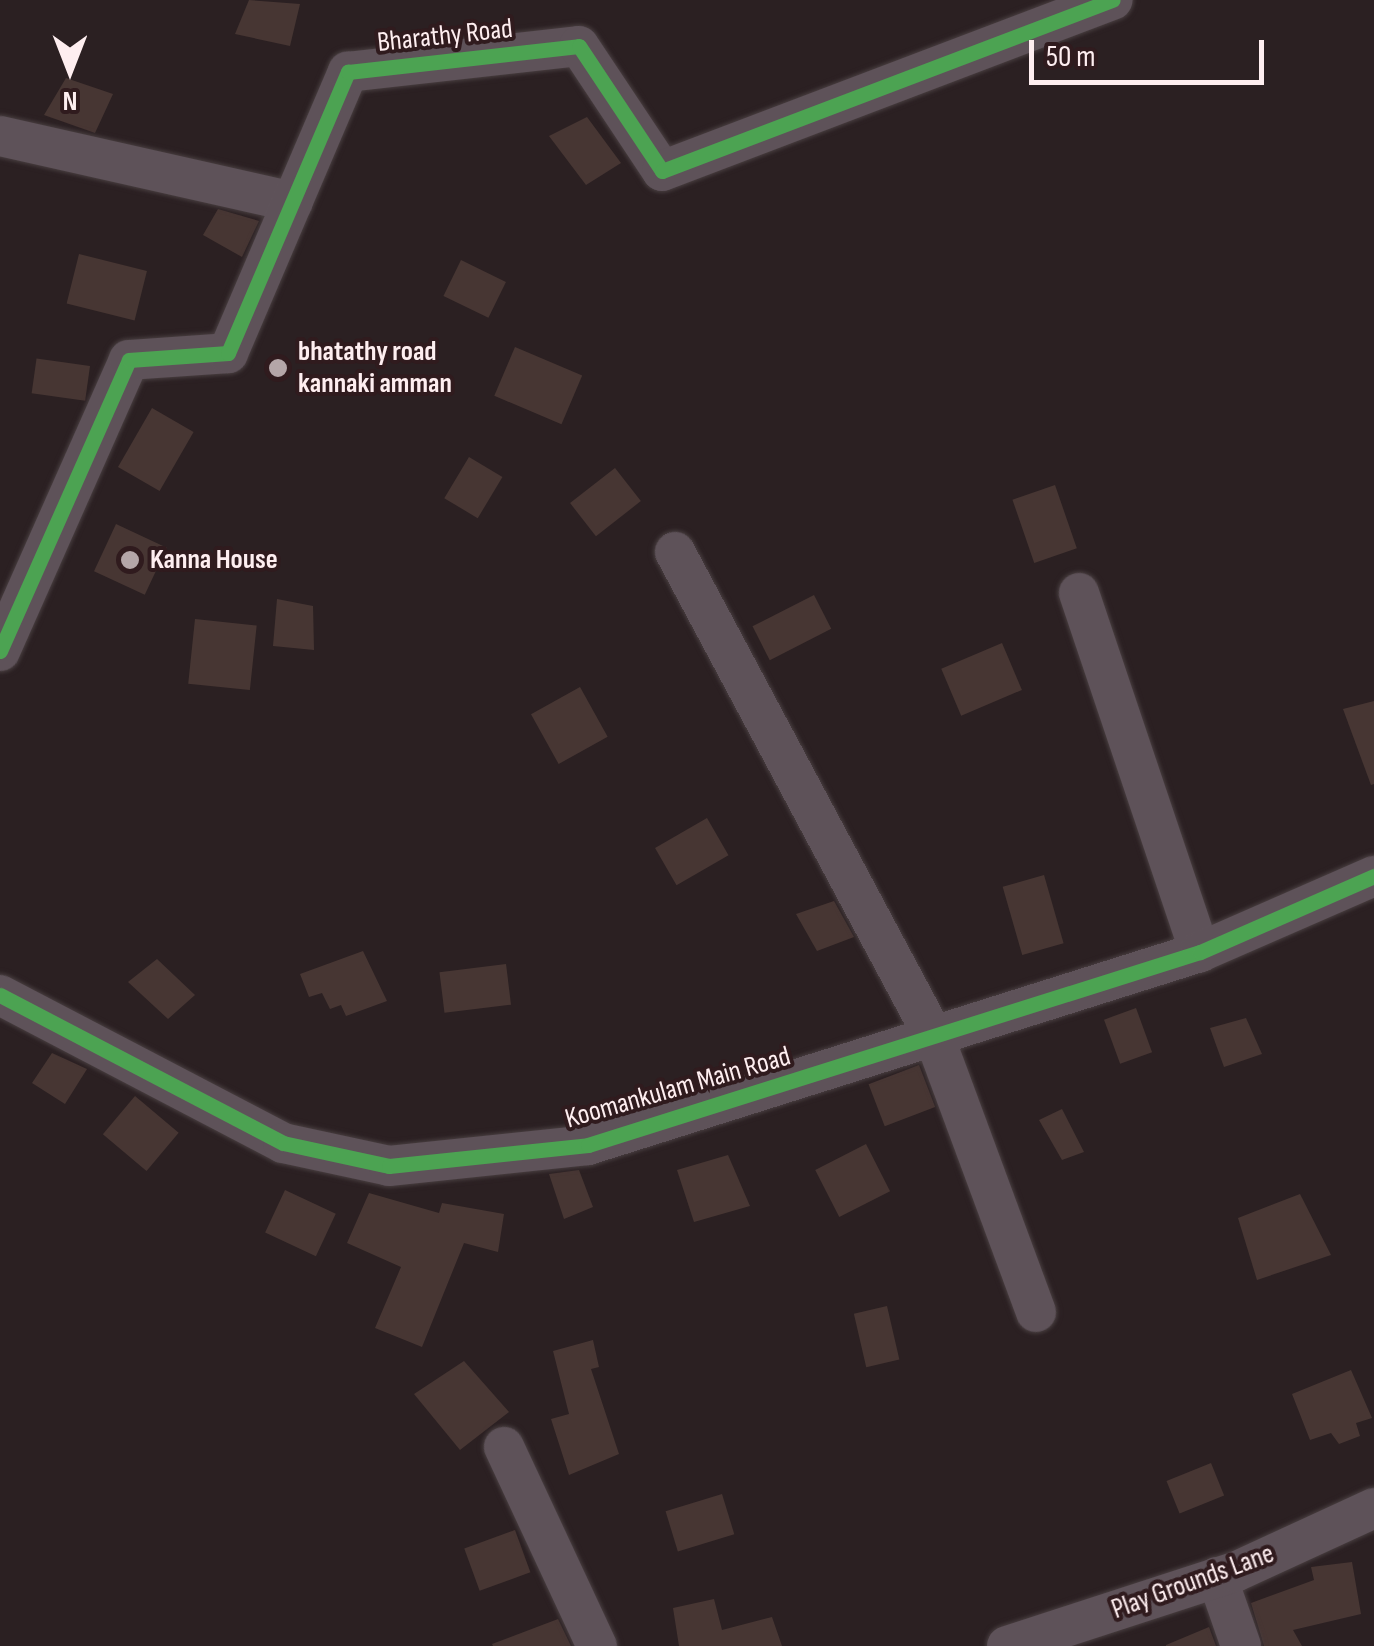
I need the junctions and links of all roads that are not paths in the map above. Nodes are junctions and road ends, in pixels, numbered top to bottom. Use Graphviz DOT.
graph roads {
  1 [pos="1113,0"];
  2 [pos="0,136"];
  3 [pos="292,202"];
  4 [pos="675,552"];
  5 [pos="1079,594"];
  6 [pos="0,652"];
  7 [pos="1374,876"];
  8 [pos="1200,952"];
  9 [pos="1,997"];
  10 [pos="936,1039"];
  11 [pos="1036,1312"];
  12 [pos="504,1447"];
  13 [pos="1374,1508"];
  14 [pos="1217,1578"];
  15 [pos="597,1646"];
  16 [pos="1007,1646"];
  17 [pos="1241,1646"];
  1 -- 3 [label="street, Bharathy Road"];
  2 -- 3 [label="street"];
  3 -- 6 [label="street, Bharathy Road"];
  4 -- 10 [label="street"];
  5 -- 8 [label="street"];
  7 -- 8 [label="street, Koomankulam Main Road"];
  8 -- 10 [label="street, Koomankulam Main Road"];
  9 -- 10 [label="street, Koomankulam Main Road"];
  10 -- 11 [label="street"];
  12 -- 15 [label="street"];
  13 -- 14 [label="street, Play Grounds Lane"];
  14 -- 16 [label="street, Play Grounds Lane"];
  14 -- 17 [label="street"];
}
